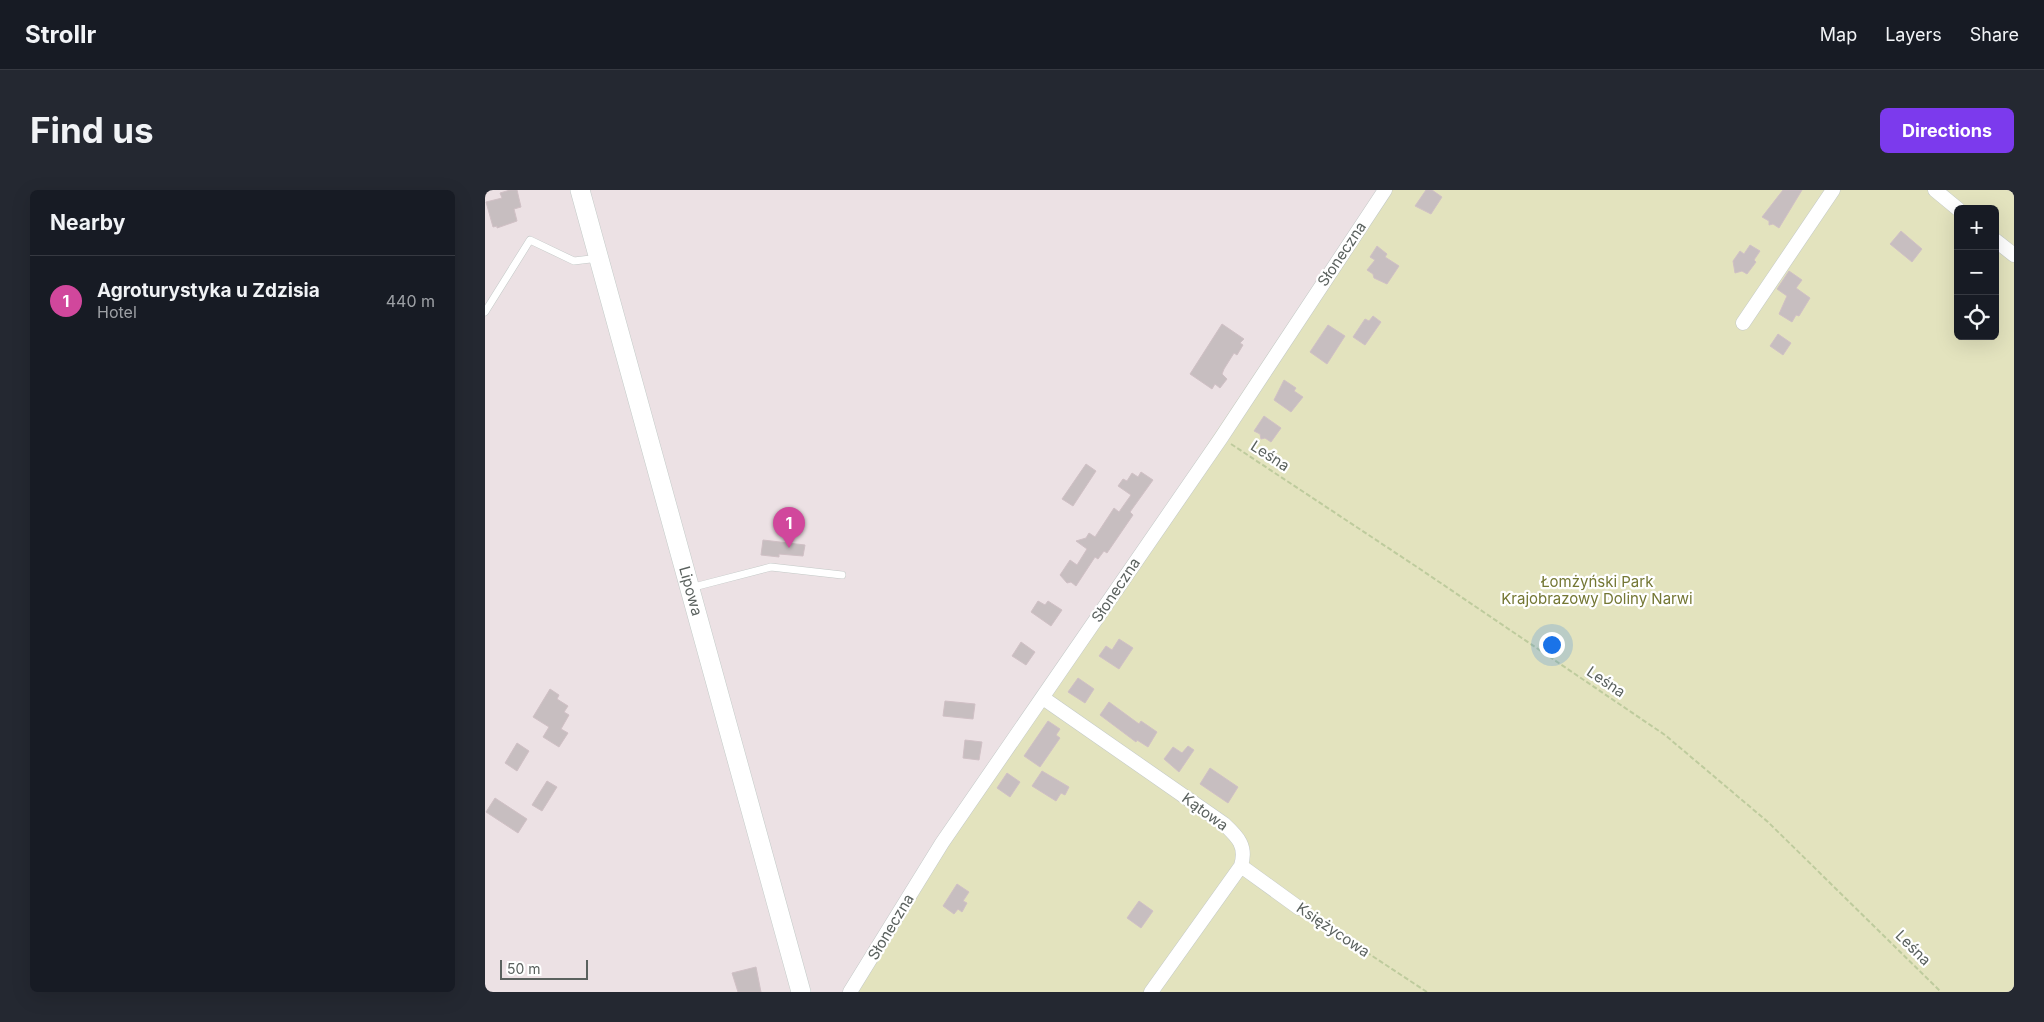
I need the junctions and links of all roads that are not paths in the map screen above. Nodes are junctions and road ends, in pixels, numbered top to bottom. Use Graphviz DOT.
graph roads {
  1 [pos="581,190"];
  2 [pos="1385,190"];
  3 [pos="1833,190"];
  4 [pos="1935,190"];
  5 [pos="1954,206"];
  6 [pos="1999,243"];
  7 [pos="2014,256"];
  8 [pos="599,258"];
  9 [pos="485,312"];
  10 [pos="1743,322"];
  11 [pos="842,575"];
  12 [pos="690,589"];
  13 [pos="1043,698"];
  14 [pos="1241,866"];
  15 [pos="1299,908"];
  16 [pos="801,992"];
  17 [pos="850,992"];
  18 [pos="1151,992"];
  1 -- 8 [label="main road, Lipowa"];
  2 -- 13 [label="street, Słoneczna"];
  3 -- 10 [label="street"];
  4 -- 5 [label="street"];
  6 -- 7 [label="street"];
  8 -- 9 [label="lane"];
  8 -- 12 [label="main road, Lipowa"];
  11 -- 12 [label="lane"];
  12 -- 16 [label="main road, Lipowa"];
  13 -- 14 [label="street, Kątowa"];
  13 -- 17 [label="street, Słoneczna"];
  14 -- 15 [label="street, Księżycowa"];
  14 -- 18 [label="street"];
}
